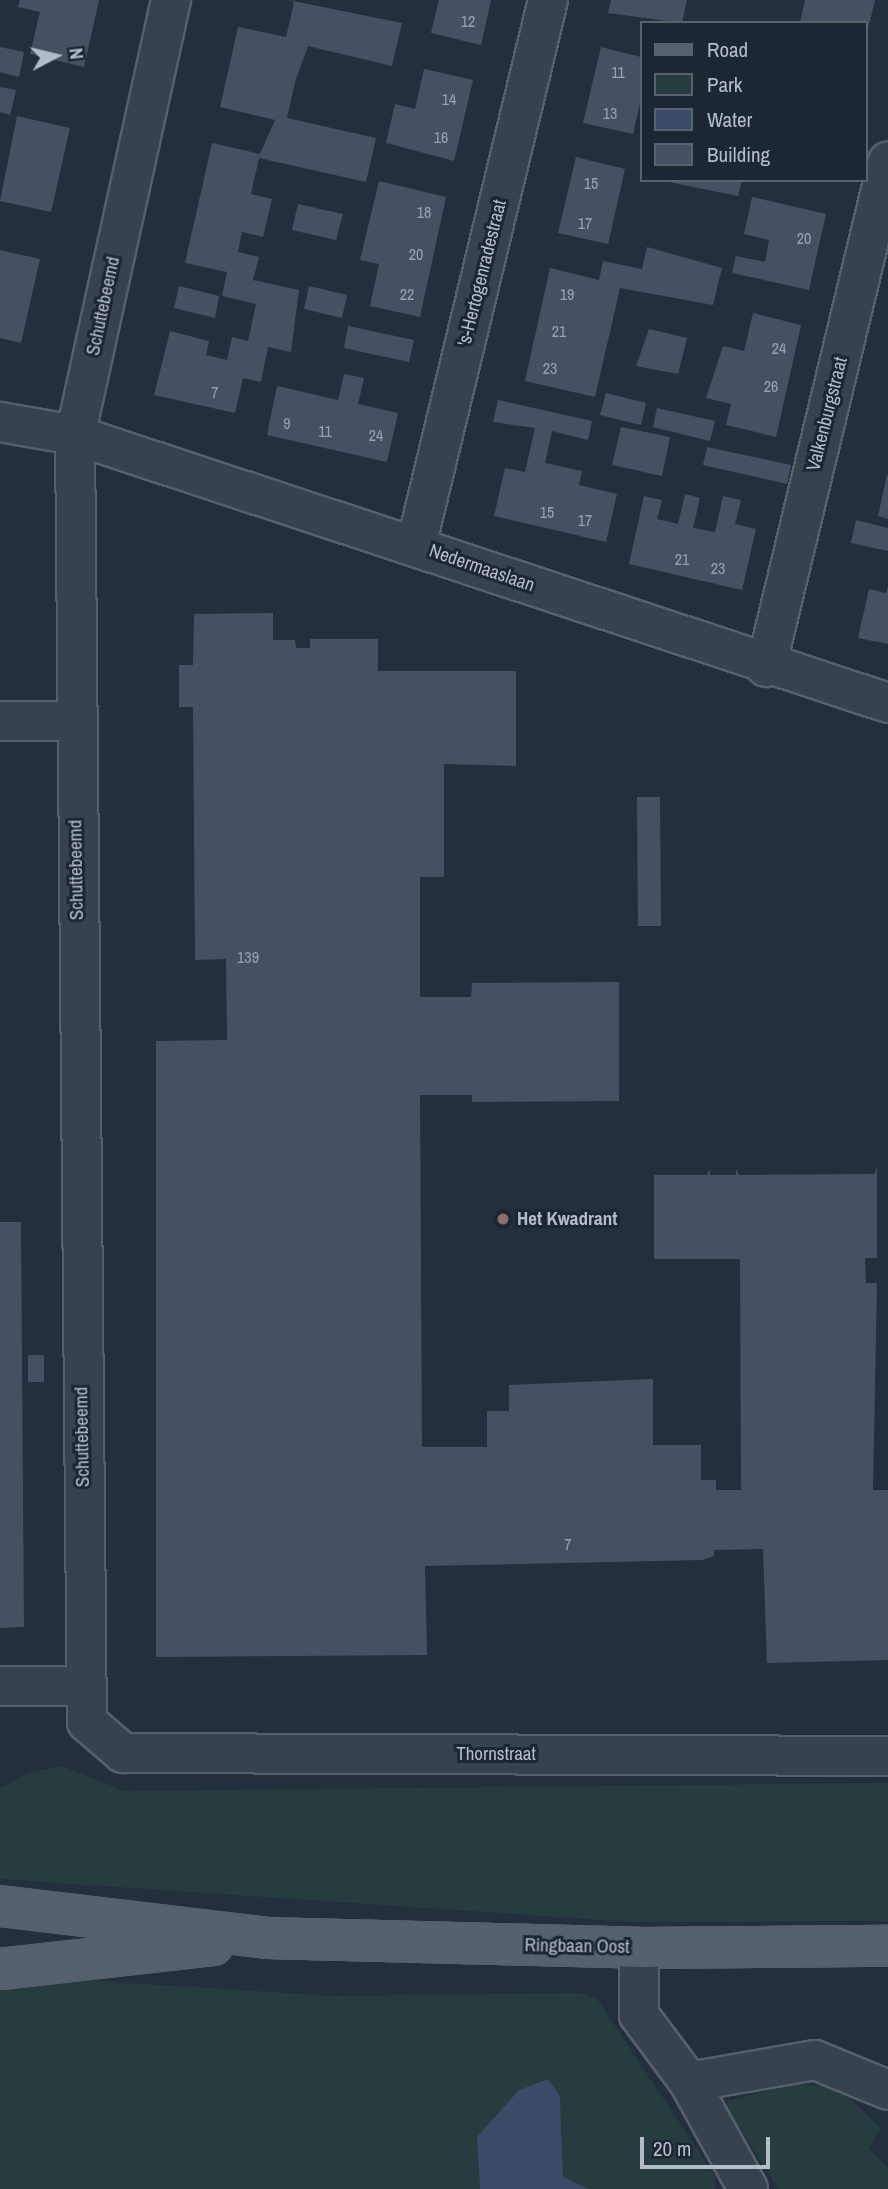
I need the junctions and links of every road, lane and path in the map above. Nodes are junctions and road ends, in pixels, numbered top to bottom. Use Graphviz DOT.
graph roads {
  1 [pos="171,0"];
  2 [pos="548,0"];
  3 [pos="888,160"];
  4 [pos="0,422"];
  5 [pos="75,435"];
  6 [pos="416,546"];
  7 [pos="766,667"];
  8 [pos="888,703"];
  9 [pos="0,721"];
  10 [pos="75,722"];
  11 [pos="0,1686"];
  12 [pos="84,1686"];
  13 [pos="107,1741"];
  14 [pos="888,1756"];
  15 [pos="0,1906"];
  16 [pos="267,1938"];
  17 [pos="888,1946"];
  18 [pos="639,1948"];
  19 [pos="0,1969"];
  20 [pos="689,2082"];
  21 [pos="888,2090"];
  22 [pos="748,2189"];
  1 -- 5 [label="street, Schuttebeemd"];
  2 -- 6 [label="street, 's-Hertogenradestraat"];
  3 -- 7 [label="street, Valkenburgstraat"];
  4 -- 5 [label="street, Nedermaaslaan"];
  5 -- 6 [label="street, Nedermaaslaan"];
  5 -- 10 [label="street, Schuttebeemd"];
  6 -- 7 [label="street, Nedermaaslaan"];
  7 -- 8 [label="street, Nedermaaslaan"];
  9 -- 10 [label="street"];
  10 -- 12 [label="street, Schuttebeemd"];
  11 -- 12 [label="street"];
  12 -- 13 [label="street, Schuttebeemd"];
  13 -- 14 [label="street, Thornstraat"];
  15 -- 16 [label="main road, Ringbaan Oost"];
  16 -- 18 [label="main road, Ringbaan Oost"];
  16 -- 19 [label="main road, Ringbaan Oost"];
  17 -- 18 [label="main road, Ringbaan Oost"];
  18 -- 20 [label="street"];
  20 -- 21 [label="street"];
  20 -- 22 [label="street"];
}
